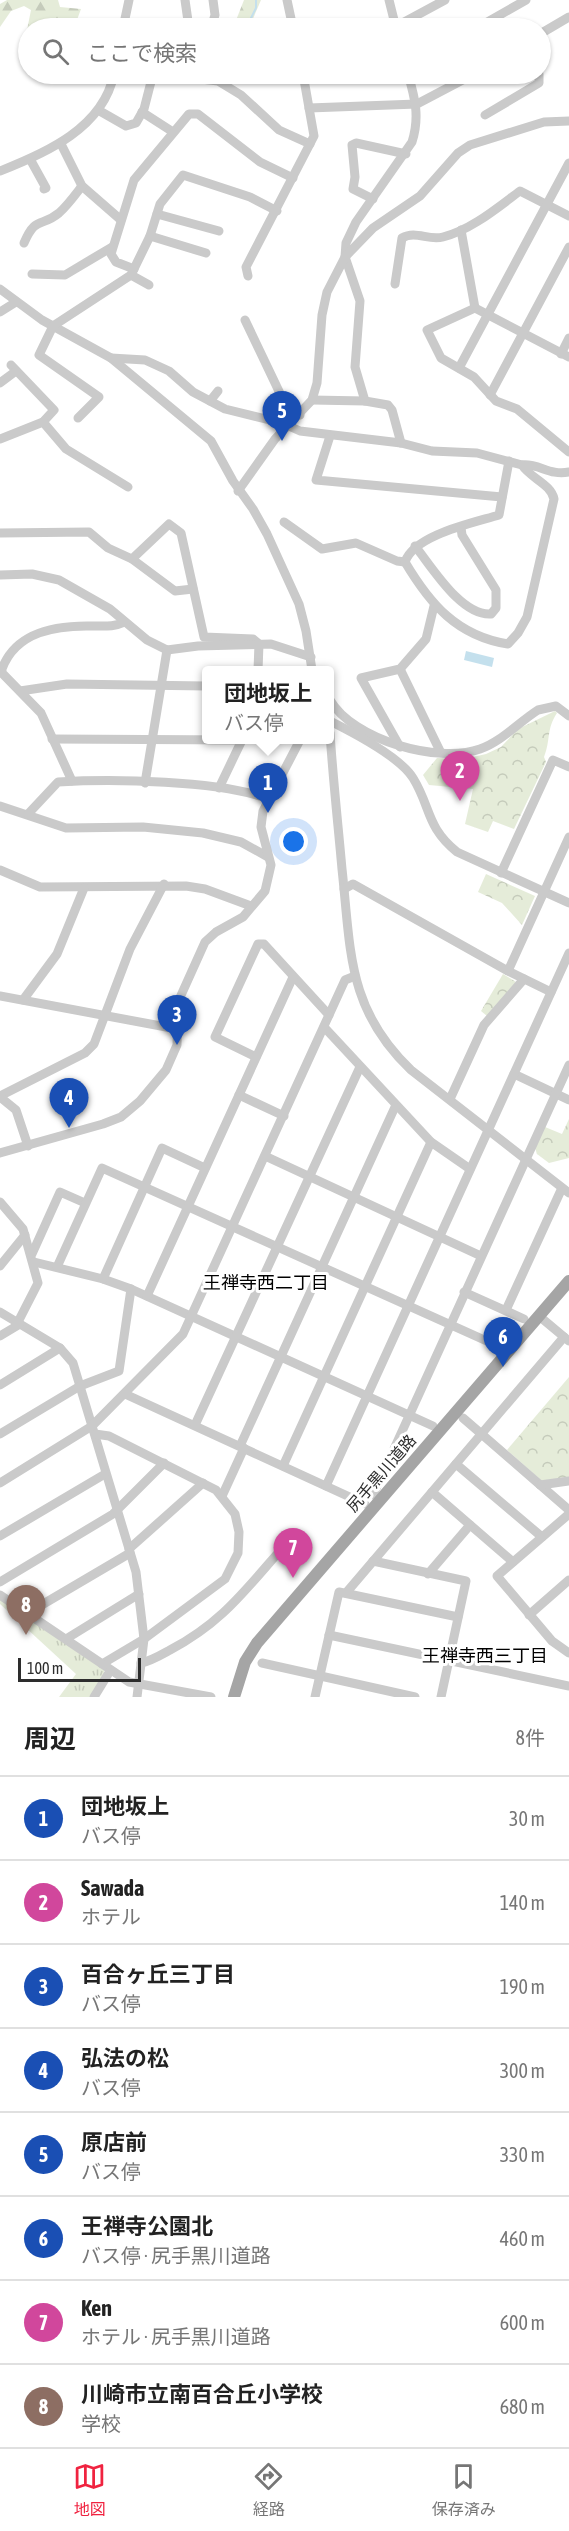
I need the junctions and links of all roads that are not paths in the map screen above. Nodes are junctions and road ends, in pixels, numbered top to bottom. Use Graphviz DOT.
graph roads {
  1 [pos="129,0"];
  2 [pos="185,0"];
  3 [pos="213,0"];
  4 [pos="287,0"];
  5 [pos="389,0"];
  6 [pos="445,0"];
  7 [pos="526,0"];
  8 [pos="569,17"];
  9 [pos="125,18"];
  10 [pos="188,18"];
  11 [pos="215,18"];
  12 [pos="291,18"];
  13 [pos="394,18"];
  14 [pos="414,18"];
  15 [pos="494,18"];
  16 [pos="551,28"];
  17 [pos="111,84"];
  18 [pos="150,84"];
  19 [pos="226,84"];
  20 [pos="305,84"];
  21 [pos="411,84"];
  22 [pos="455,84"];
  23 [pos="537,84"];
  24 [pos="417,104"];
  25 [pos="309,108"];
  26 [pos="98,110"];
  27 [pos="142,112"];
  28 [pos="485,114"];
  29 [pos="569,121"];
  30 [pos="173,132"];
  31 [pos="61,144"];
  32 [pos="310,144"];
  33 [pos="406,154"];
  34 [pos="30,159"];
  35 [pos="569,163"];
  36 [pos="0,171"];
  37 [pos="293,178"];
  38 [pos="82,186"];
  39 [pos="44,189"];
  40 [pos="373,199"];
  41 [pos="547,204"];
  42 [pos="277,211"];
  43 [pos="157,214"];
  44 [pos="569,216"];
  45 [pos="121,220"];
  46 [pos="461,230"];
  47 [pos="219,231"];
  48 [pos="150,236"];
  49 [pos="24,243"];
  50 [pos="112,247"];
  51 [pos="569,248"];
  52 [pos="206,253"];
  53 [pos="345,257"];
  54 [pos="566,259"];
  55 [pos="133,272"];
  56 [pos="32,274"];
  57 [pos="248,276"];
  58 [pos="392,278"];
  59 [pos="149,285"];
  60 [pos="2,291"];
  61 [pos="16,302"];
  62 [pos="475,308"];
  63 [pos="0,312"];
  64 [pos="488,315"];
  65 [pos="245,320"];
  66 [pos="53,326"];
  67 [pos="523,334"];
  68 [pos="569,338"];
  69 [pos="565,356"];
  70 [pos="111,358"];
  71 [pos="459,368"];
  72 [pos="0,383"];
  73 [pos="218,392"];
  74 [pos="490,395"];
  75 [pos="312,400"];
  76 [pos="210,401"];
  77 [pos="365,401"];
  78 [pos="300,415"];
  79 [pos="78,418"];
  80 [pos="43,422"];
  81 [pos="288,426"];
  82 [pos="330,436"];
  83 [pos="0,439"];
  84 [pos="401,443"];
  85 [pos="569,452"];
  86 [pos="509,461"];
  87 [pos="522,465"];
  88 [pos="569,472"];
  89 [pos="128,487"];
  90 [pos="238,491"];
  91 [pos="502,497"];
  92 [pos="284,522"];
  93 [pos="460,528"];
  94 [pos="0,533"];
  95 [pos="415,546"];
  96 [pos="132,559"];
  97 [pos="405,562"];
  98 [pos="0,575"];
  99 [pos="193,589"];
  100 [pos="434,606"];
  101 [pos="125,622"];
  102 [pos="259,644"];
  103 [pos="167,650"];
  104 [pos="311,657"];
  105 [pos="258,666"];
  106 [pos="312,666"];
  107 [pos="1,669"];
  108 [pos="400,669"];
  109 [pos="161,686"];
  110 [pos="202,686"];
  111 [pos="20,691"];
  112 [pos="334,706"];
  113 [pos="569,716"];
  114 [pos="334,723"];
  115 [pos="52,739"];
  116 [pos="153,739"];
  117 [pos="202,740"];
  118 [pos="240,744"];
  119 [pos="298,744"];
  120 [pos="331,744"];
  121 [pos="400,747"];
  122 [pos="440,751"];
  123 [pos="569,767"];
  124 [pos="72,781"];
  125 [pos="145,783"];
  126 [pos="219,788"];
  127 [pos="269,799"];
  128 [pos="0,806"];
  129 [pos="28,814"];
  130 [pos="569,837"];
  131 [pos="268,857"];
  132 [pos="0,870"];
  133 [pos="501,873"];
  134 [pos="164,885"];
  135 [pos="84,888"];
  136 [pos="344,889"];
  137 [pos="544,892"];
  138 [pos="569,903"];
  139 [pos="251,906"];
  140 [pos="569,953"];
  141 [pos="508,971"];
  142 [pos="354,976"];
  143 [pos="293,977"];
  144 [pos="524,980"];
  145 [pos="551,992"];
  146 [pos="0,996"];
  147 [pos="23,1000"];
  148 [pos="329,1015"];
  149 [pos="106,1016"];
  150 [pos="324,1027"];
  151 [pos="177,1029"];
  152 [pos="256,1057"];
  153 [pos="569,1065"];
  154 [pos="360,1067"];
  155 [pos="514,1074"];
  156 [pos="556,1094"];
  157 [pos="239,1095"];
  158 [pos="0,1096"];
  159 [pos="450,1099"];
  160 [pos="569,1100"];
  161 [pos="395,1107"];
  162 [pos="284,1116"];
  163 [pos="488,1129"];
  164 [pos="431,1142"];
  165 [pos="28,1146"];
  166 [pos="0,1154"];
  167 [pos="266,1156"];
  168 [pos="526,1159"];
  169 [pos="205,1168"];
  170 [pos="470,1169"];
  171 [pos="310,1177"];
  172 [pos="144,1186"];
  173 [pos="566,1190"];
  174 [pos="354,1197"];
  175 [pos="0,1202"];
  176 [pos="85,1203"];
  177 [pos="188,1206"];
  178 [pos="397,1217"];
  179 [pos="233,1227"];
  180 [pos="25,1235"];
  181 [pos="439,1236"];
  182 [pos="277,1247"];
  183 [pos="481,1256"];
  184 [pos="33,1258"];
  185 [pos="0,1266"];
  186 [pos="57,1267"];
  187 [pos="322,1267"];
  188 [pos="103,1279"];
  189 [pos="569,1281"];
  190 [pos="365,1287"];
  191 [pos="131,1289"];
  192 [pos="464,1292"];
  193 [pos="147,1296"];
  194 [pos="407,1306"];
  195 [pos="506,1310"];
  196 [pos="0,1312"];
  197 [pos="192,1316"];
  198 [pos="539,1316"];
  199 [pos="524,1319"];
  200 [pos="19,1323"];
  201 [pos="448,1326"];
  202 [pos="0,1336"];
  203 [pos="236,1337"];
  204 [pos="566,1339"];
  205 [pos="500,1347"];
  206 [pos="60,1348"];
  207 [pos="281,1357"];
  208 [pos="324,1377"];
  209 [pos="0,1385"];
  210 [pos="80,1386"];
  211 [pos="125,1394"];
  212 [pos="367,1395"];
  213 [pos="408,1414"];
  214 [pos="463,1418"];
  215 [pos="195,1425"];
  216 [pos="432,1426"];
  217 [pos="94,1430"];
  218 [pos="0,1434"];
  219 [pos="481,1434"];
  220 [pos="242,1447"];
  221 [pos="164,1464"];
  222 [pos="456,1464"];
  223 [pos="283,1466"];
  224 [pos="105,1474"];
  225 [pos="569,1481"];
  226 [pos="0,1483"];
  227 [pos="203,1483"];
  228 [pos="540,1485"];
  229 [pos="326,1486"];
  230 [pos="432,1492"];
  231 [pos="373,1495"];
  232 [pos="222,1496"];
  233 [pos="366,1504"];
  234 [pos="117,1510"];
  235 [pos="569,1512"];
  236 [pos="470,1526"];
  237 [pos="0,1536"];
  238 [pos="542,1537"];
  239 [pos="287,1543"];
  240 [pos="129,1551"];
  241 [pos="373,1561"];
  242 [pos="513,1562"];
  243 [pos="428,1574"];
  244 [pos="569,1580"];
  245 [pos="0,1582"];
  246 [pos="346,1593"];
  247 [pos="0,1594"];
  248 [pos="139,1594"];
  249 [pos="28,1613"];
  250 [pos="529,1615"];
  251 [pos="458,1617"];
  252 [pos="329,1635"];
  253 [pos="66,1639"];
  254 [pos="144,1639"];
  255 [pos="568,1650"];
  256 [pos="449,1660"];
  257 [pos="141,1663"];
  258 [pos="262,1663"];
  259 [pos="102,1664"];
  260 [pos="110,1671"];
  261 [pos="320,1676"];
  262 [pos="138,1682"];
  263 [pos="569,1686"];
  264 [pos="94,1697"];
  265 [pos="137,1697"];
  266 [pos="211,1697"];
  267 [pos="234,1697"];
  268 [pos="315,1697"];
  269 [pos="415,1697"];
  270 [pos="441,1697"];
  1 -- 9 [label="street"];
  2 -- 10 [label="street"];
  3 -- 11 [label="street"];
  4 -- 12 [label="street"];
  5 -- 13 [label="street"];
  6 -- 14 [label="street"];
  7 -- 15 [label="street"];
  8 -- 16 [label="street"];
  17 -- 26 [label="street"];
  18 -- 27 [label="street"];
  19 -- 32 [label="street"];
  20 -- 25 [label="street"];
  21 -- 24 [label="street"];
  22 -- 24 [label="street"];
  23 -- 28 [label="street"];
  24 -- 25 [label="street"];
  24 -- 33 [label="street"];
  25 -- 32 [label="street"];
  26 -- 27 [label="street"];
  26 -- 31 [label="street"];
  27 -- 30 [label="street"];
  29 -- 53 [label="street"];
  30 -- 37 [label="street"];
  30 -- 45 [label="street"];
  31 -- 34 [label="street"];
  31 -- 38 [label="street"];
  32 -- 37 [label="street"];
  33 -- 40 [label="street"];
  33 -- 40 [label="street"];
  34 -- 36 [label="street"];
  34 -- 39 [label="street"];
  35 -- 41 [label="street"];
  37 -- 42 [label="street"];
  38 -- 45 [label="street"];
  38 -- 49 [label="street"];
  40 -- 53 [label="street"];
  41 -- 44 [label="street"];
  41 -- 46 [label="street"];
  41 -- 64 [label="street"];
  42 -- 43 [label="street"];
  42 -- 57 [label="street"];
  43 -- 47 [label="street"];
  43 -- 48 [label="street"];
  45 -- 50 [label="street"];
  46 -- 58 [label="street"];
  46 -- 62 [label="street"];
  48 -- 52 [label="street"];
  48 -- 55 [label="street"];
  50 -- 55 [label="street"];
  50 -- 56 [label="street"];
  51 -- 54 [label="street"];
  53 -- 75 [label="street"];
  53 -- 77 [label="street"];
  54 -- 67 [label="street"];
  55 -- 59 [label="street"];
  55 -- 66 [label="street"];
  60 -- 61 [label="street"];
  61 -- 63 [label="street"];
  61 -- 66 [label="street"];
  62 -- 64 [label="street"];
  62 -- 71 [label="street"];
  64 -- 67 [label="street"];
  64 -- 71 [label="street"];
  65 -- 78 [label="street"];
  66 -- 70 [label="street"];
  66 -- 79 [label="street"];
  67 -- 69 [label="street"];
  67 -- 74 [label="street"];
  68 -- 69 [label="street"];
  70 -- 76 [label="street"];
  70 -- 90 [label="street"];
  71 -- 74 [label="street"];
  72 -- 80 [label="street"];
  73 -- 76 [label="street"];
  74 -- 85 [label="street"];
  75 -- 77 [label="street"];
  75 -- 78 [label="street"];
  76 -- 81 [label="street"];
  77 -- 84 [label="street"];
  78 -- 81 [label="street"];
  80 -- 83 [label="street"];
  80 -- 89 [label="street"];
  81 -- 82 [label="street"];
  81 -- 90 [label="street"];
  82 -- 84 [label="street"];
  82 -- 91 [label="street"];
  84 -- 86 [label="street"];
  86 -- 87 [label="street"];
  86 -- 91 [label="street"];
  87 -- 88 [label="street"];
  87 -- 100 [label="street"];
  90 -- 104 [label="street"];
  91 -- 93 [label="street"];
  92 -- 97 [label="street"];
  93 -- 95 [label="street"];
  93 -- 95 [label="street"];
  94 -- 96 [label="street"];
  95 -- 97 [label="street"];
  96 -- 99 [label="street"];
  96 -- 99 [label="street"];
  97 -- 100 [label="street"];
  98 -- 101 [label="street"];
  99 -- 102 [label="street"];
  100 -- 108 [label="street"];
  101 -- 103 [label="street"];
  101 -- 107 [label="street"];
  102 -- 103 [label="street"];
  102 -- 104 [label="street"];
  102 -- 105 [label="street"];
  103 -- 109 [label="street"];
  104 -- 106 [label="street"];
  107 -- 111 [label="street"];
  108 -- 121 [label="street"];
  108 -- 122 [label="street"];
  109 -- 110 [label="street"];
  109 -- 111 [label="street"];
  109 -- 116 [label="street"];
  111 -- 115 [label="street"];
  112 -- 121 [label="street"];
  113 -- 122 [label="street"];
  114 -- 133 [label="street"];
  115 -- 116 [label="street"];
  115 -- 124 [label="street"];
  116 -- 117 [label="street"];
  116 -- 125 [label="street"];
  118 -- 126 [label="street"];
  119 -- 127 [label="street"];
  120 -- 136 [label="street"];
  121 -- 122 [label="street"];
  123 -- 133 [label="street"];
  124 -- 125 [label="street"];
  124 -- 129 [label="street"];
  125 -- 126 [label="street"];
  126 -- 127 [label="street"];
  127 -- 131 [label="street"];
  128 -- 129 [label="street"];
  129 -- 131 [label="street"];
  130 -- 137 [label="street"];
  131 -- 139 [label="street"];
  132 -- 135 [label="street"];
  133 -- 137 [label="street"];
  134 -- 135 [label="street"];
  134 -- 139 [label="street"];
  134 -- 149 [label="street"];
  135 -- 147 [label="street"];
  136 -- 141 [label="street"];
  136 -- 142 [label="street"];
  137 -- 138 [label="street"];
  137 -- 141 [label="street"];
  139 -- 151 [label="street"];
  140 -- 145 [label="street"];
  141 -- 144 [label="street"];
  142 -- 148 [label="street"];
  142 -- 159 [label="street"];
  143 -- 148 [label="street"];
  143 -- 152 [label="street"];
  143 -- 152 [label="street"];
  144 -- 145 [label="street"];
  144 -- 159 [label="street"];
  145 -- 155 [label="street"];
  146 -- 147 [label="street"];
  147 -- 149 [label="street"];
  148 -- 150 [label="street"];
  149 -- 151 [label="street"];
  149 -- 158 [label="street"];
  150 -- 154 [label="street"];
  150 -- 162 [label="street"];
  151 -- 165 [label="street"];
  152 -- 157 [label="street"];
  153 -- 156 [label="street"];
  154 -- 161 [label="street"];
  154 -- 171 [label="street"];
  155 -- 156 [label="street"];
  155 -- 163 [label="street"];
  156 -- 160 [label="street"];
  156 -- 168 [label="street"];
  157 -- 162 [label="street"];
  157 -- 169 [label="street"];
  158 -- 165 [label="street"];
  159 -- 163 [label="street"];
  161 -- 164 [label="street"];
  161 -- 174 [label="street"];
  162 -- 167 [label="street"];
  163 -- 168 [label="street"];
  163 -- 170 [label="street"];
  164 -- 170 [label="street"];
  164 -- 178 [label="street"];
  165 -- 166 [label="street"];
  167 -- 171 [label="street"];
  167 -- 179 [label="street"];
  168 -- 173 [label="street"];
  168 -- 183 [label="street"];
  169 -- 172 [label="street"];
  169 -- 177 [label="street"];
  170 -- 181 [label="street"];
  171 -- 174 [label="street"];
  171 -- 182 [label="street"];
  172 -- 176 [label="street"];
  172 -- 177 [label="street"];
  172 -- 188 [label="street"];
  173 -- 195 [label="street"];
  174 -- 178 [label="street"];
  174 -- 187 [label="street"];
  175 -- 180 [label="street"];
  176 -- 184 [label="street"];
  176 -- 186 [label="street"];
  177 -- 179 [label="street"];
  177 -- 193 [label="street"];
  178 -- 181 [label="street"];
  178 -- 190 [label="street"];
  179 -- 182 [label="street"];
  179 -- 197 [label="street"];
  180 -- 184 [label="street"];
  180 -- 185 [label="street"];
  181 -- 183 [label="street"];
  181 -- 194 [label="street"];
  182 -- 187 [label="street"];
  182 -- 203 [label="street"];
  183 -- 192 [label="street"];
  184 -- 186 [label="street"];
  184 -- 200 [label="street"];
  186 -- 188 [label="street"];
  187 -- 190 [label="street"];
  187 -- 207 [label="street"];
  188 -- 191 [label="street"];
  189 -- 198 [label="main road, 尻手黒川道路"];
  190 -- 194 [label="street"];
  190 -- 208 [label="street"];
  191 -- 193 [label="street"];
  191 -- 210 [label="street"];
  192 -- 195 [label="street"];
  192 -- 201 [label="street"];
  193 -- 197 [label="street"];
  194 -- 201 [label="street"];
  194 -- 212 [label="street"];
  195 -- 199 [label="street"];
  196 -- 200 [label="street"];
  197 -- 203 [label="street"];
  197 -- 211 [label="street"];
  198 -- 204 [label="street"];
  198 -- 267 [label="main road, 尻手黒川道路"];
  200 -- 202 [label="street"];
  200 -- 206 [label="street"];
  201 -- 205 [label="street"];
  201 -- 213 [label="street"];
  203 -- 207 [label="street"];
  203 -- 215 [label="street"];
  204 -- 219 [label="street"];
  206 -- 209 [label="street"];
  206 -- 210 [label="street"];
  207 -- 208 [label="street"];
  207 -- 220 [label="street"];
  208 -- 212 [label="street"];
  208 -- 223 [label="street"];
  210 -- 217 [label="street"];
  210 -- 218 [label="street"];
  211 -- 215 [label="street"];
  211 -- 217 [label="street"];
  212 -- 213 [label="street"];
  212 -- 229 [label="street"];
  213 -- 216 [label="street"];
  213 -- 231 [label="street"];
  214 -- 219 [label="street"];
  215 -- 220 [label="street"];
  217 -- 221 [label="street"];
  217 -- 224 [label="street"];
  217 -- 226 [label="street"];
  219 -- 222 [label="street"];
  219 -- 228 [label="street"];
  220 -- 223 [label="street"];
  220 -- 232 [label="street"];
  221 -- 227 [label="street"];
  221 -- 234 [label="street"];
  222 -- 230 [label="street"];
  222 -- 238 [label="street"];
  223 -- 229 [label="street"];
  224 -- 234 [label="street"];
  224 -- 237 [label="street"];
  225 -- 228 [label="street"];
  227 -- 232 [label="street"];
  227 -- 240 [label="street"];
  228 -- 235 [label="street"];
  229 -- 233 [label="street"];
  230 -- 236 [label="street"];
  230 -- 241 [label="street"];
  232 -- 254 [label="street"];
  234 -- 240 [label="street"];
  234 -- 245 [label="street"];
  235 -- 238 [label="street"];
  236 -- 242 [label="street"];
  236 -- 243 [label="street"];
  238 -- 242 [label="street"];
  239 -- 257 [label="street"];
  240 -- 248 [label="street"];
  240 -- 249 [label="street"];
  241 -- 243 [label="street"];
  241 -- 246 [label="street"];
  242 -- 250 [label="street"];
  243 -- 251 [label="street"];
  244 -- 250 [label="street"];
  246 -- 251 [label="street"];
  246 -- 252 [label="street"];
  247 -- 249 [label="street"];
  248 -- 253 [label="street"];
  248 -- 254 [label="street"];
  249 -- 253 [label="street"];
  250 -- 255 [label="street"];
  251 -- 256 [label="street"];
  252 -- 256 [label="street"];
  252 -- 261 [label="street"];
  253 -- 259 [label="street"];
  254 -- 257 [label="street"];
  254 -- 259 [label="street"];
  256 -- 263 [label="street"];
  256 -- 270 [label="street"];
  257 -- 262 [label="street"];
  258 -- 261 [label="street"];
  259 -- 260 [label="street"];
  260 -- 262 [label="street"];
  260 -- 264 [label="street"];
  261 -- 268 [label="street"];
  261 -- 269 [label="street"];
  262 -- 265 [label="street"];
  262 -- 266 [label="street"];
}
